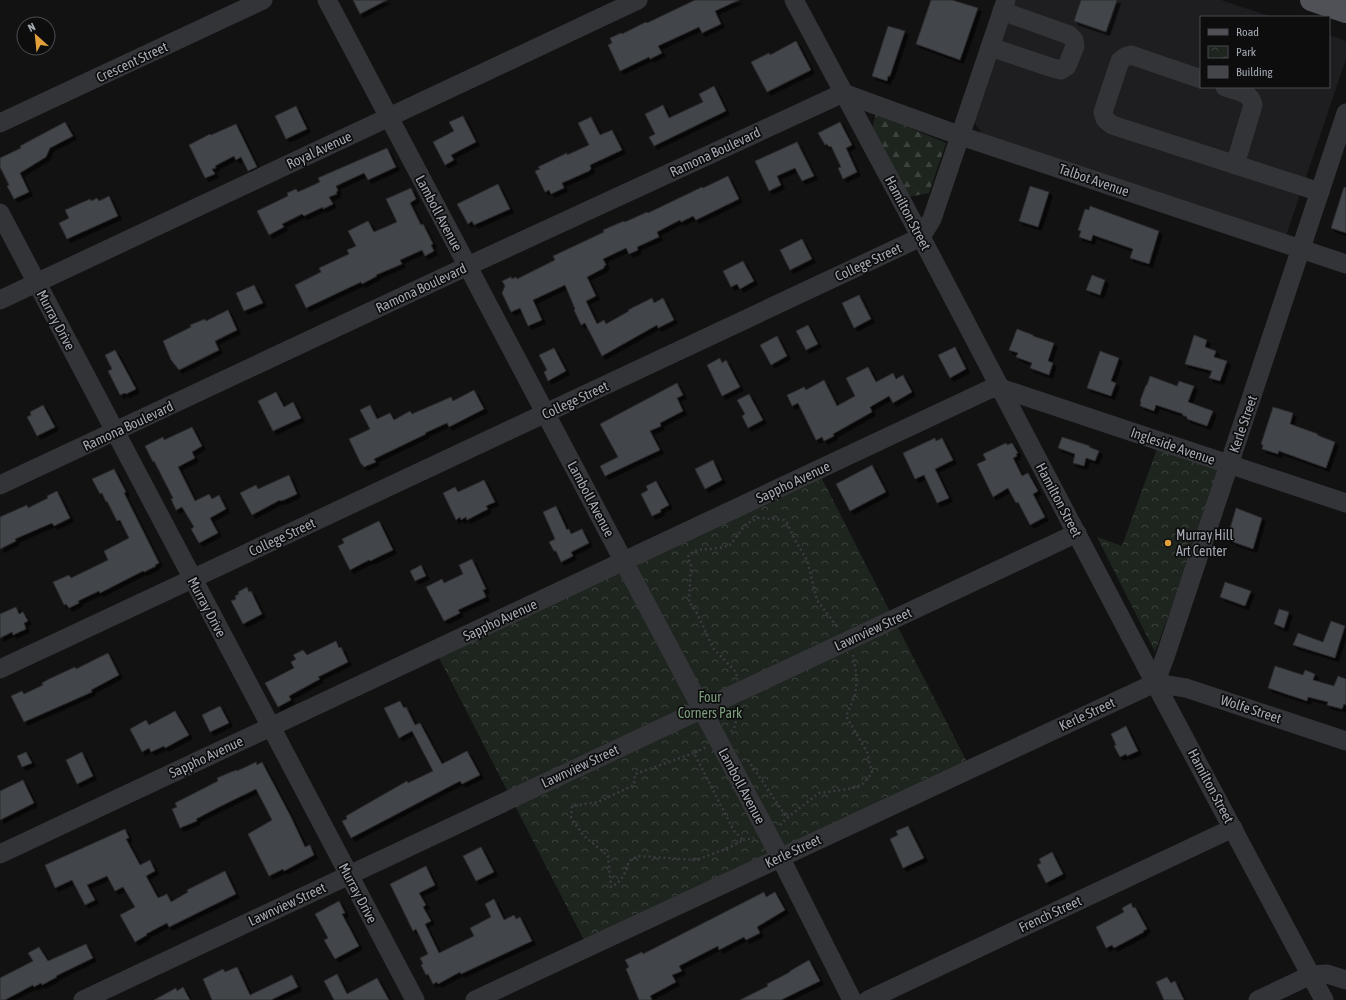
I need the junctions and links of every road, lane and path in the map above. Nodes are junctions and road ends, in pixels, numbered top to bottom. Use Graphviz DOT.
graph roads {
  1 [pos="263,0"];
  2 [pos="327,0"];
  3 [pos="638,0"];
  4 [pos="794,0"];
  5 [pos="1311,0"];
  6 [pos="1004,6"];
  7 [pos="1346,12"];
  8 [pos="990,47"];
  9 [pos="1200,79"];
  10 [pos="1228,88"];
  11 [pos="843,93"];
  12 [pos="1346,113"];
  13 [pos="388,117"];
  14 [pos="0,123"];
  15 [pos="961,136"];
  16 [pos="1235,165"];
  17 [pos="1320,192"];
  18 [pos="0,213"];
  19 [pos="921,238"];
  20 [pos="1301,248"];
  21 [pos="1346,264"];
  22 [pos="468,266"];
  23 [pos="37,283"];
  24 [pos="0,300"];
  25 [pos="1000,388"];
  26 [pos="545,414"];
  27 [pos="115,432"];
  28 [pos="1230,465"];
  29 [pos="0,485"];
  30 [pos="1346,503"];
  31 [pos="1077,533"];
  32 [pos="624,562"];
  33 [pos="192,579"];
  34 [pos="838,629"];
  35 [pos="852,654"];
  36 [pos="0,669"];
  37 [pos="1155,682"];
  38 [pos="739,683"];
  39 [pos="739,706"];
  40 [pos="702,709"];
  41 [pos="270,726"];
  42 [pos="728,735"];
  43 [pos="1346,741"];
  44 [pos="712,745"];
  45 [pos="694,752"];
  46 [pos="746,757"];
  47 [pos="1233,828"];
  48 [pos="0,854"];
  49 [pos="780,857"];
  50 [pos="348,875"];
  51 [pos="1311,975"];
  52 [pos="1346,980"];
  53 [pos="83,1000"];
  54 [pos="414,1000"];
  55 [pos="475,1000"];
  56 [pos="852,1000"];
  57 [pos="868,1000"];
  58 [pos="1258,1000"];
  59 [pos="1324,1000"];
  1 -- 14 [label="street, Crescent Street"];
  2 -- 13 [label="street, Lamboll Avenue"];
  3 -- 13 [label="street, Royal Avenue"];
  4 -- 11 [label="street, Hamilton Street"];
  5 -- 7 [label="main road"];
  6 -- 8 [label="street"];
  6 -- 8 [label="street"];
  8 -- 15 [label="street"];
  9 -- 16 [label="street"];
  10 -- 16 [label="street"];
  11 -- 15 [label="street, Talbot Avenue"];
  11 -- 19 [label="street, Hamilton Street"];
  11 -- 22 [label="street, Ramona Boulevard"];
  12 -- 17 [label="street, Kerle Street"];
  13 -- 22 [label="street, Lamboll Avenue"];
  13 -- 23 [label="street, Royal Avenue"];
  15 -- 19 [label="street"];
  15 -- 20 [label="street, Talbot Avenue"];
  16 -- 17 [label="street"];
  17 -- 20 [label="street, Kerle Street"];
  18 -- 23 [label="street, Murray Drive"];
  19 -- 25 [label="street, Hamilton Street"];
  19 -- 26 [label="street, College Street"];
  20 -- 21 [label="street, Talbot Avenue"];
  20 -- 28 [label="street, Kerle Street"];
  22 -- 26 [label="street, Lamboll Avenue"];
  22 -- 27 [label="street, Ramona Boulevard"];
  23 -- 24 [label="street, Royal Avenue"];
  23 -- 27 [label="street, Murray Drive"];
  25 -- 28 [label="street, Ingleside Avenue"];
  25 -- 31 [label="street, Hamilton Street"];
  25 -- 32 [label="street, Sappho Avenue"];
  26 -- 32 [label="street, Lamboll Avenue"];
  26 -- 33 [label="street, College Street"];
  27 -- 29 [label="street, Ramona Boulevard"];
  27 -- 33 [label="street, Murray Drive"];
  28 -- 30 [label="street, Ingleside Avenue"];
  28 -- 37 [label="street, Kerle Street"];
  31 -- 37 [label="street, Hamilton Street"];
  31 -- 40 [label="street, Lawnview Street"];
  32 -- 40 [label="street, Lamboll Avenue"];
  32 -- 41 [label="street, Sappho Avenue"];
  33 -- 36 [label="street, College Street"];
  33 -- 41 [label="street, Murray Drive"];
  34 -- 38 [label="path"];
  35 -- 46 [label="path"];
  37 -- 43 [label="street, Wolfe Street"];
  37 -- 47 [label="street, Hamilton Street"];
  37 -- 49 [label="street, Kerle Street"];
  39 -- 42 [label="path"];
  40 -- 49 [label="street, Lamboll Avenue"];
  40 -- 50 [label="street, Lawnview Street"];
  41 -- 48 [label="street, Sappho Avenue"];
  41 -- 50 [label="street, Murray Drive"];
  44 -- 45 [label="path"];
  45 -- 45 [label="path"];
  47 -- 51 [label="street, Hamilton Street"];
  47 -- 57 [label="street, French Street"];
  49 -- 55 [label="street, Kerle Street"];
  49 -- 56 [label="street, Lamboll Avenue"];
  50 -- 53 [label="street, Lawnview Street"];
  50 -- 54 [label="street, Murray Drive"];
  51 -- 52 [label="street"];
  51 -- 58 [label="street"];
  51 -- 59 [label="street, Hamilton Street"];
}
